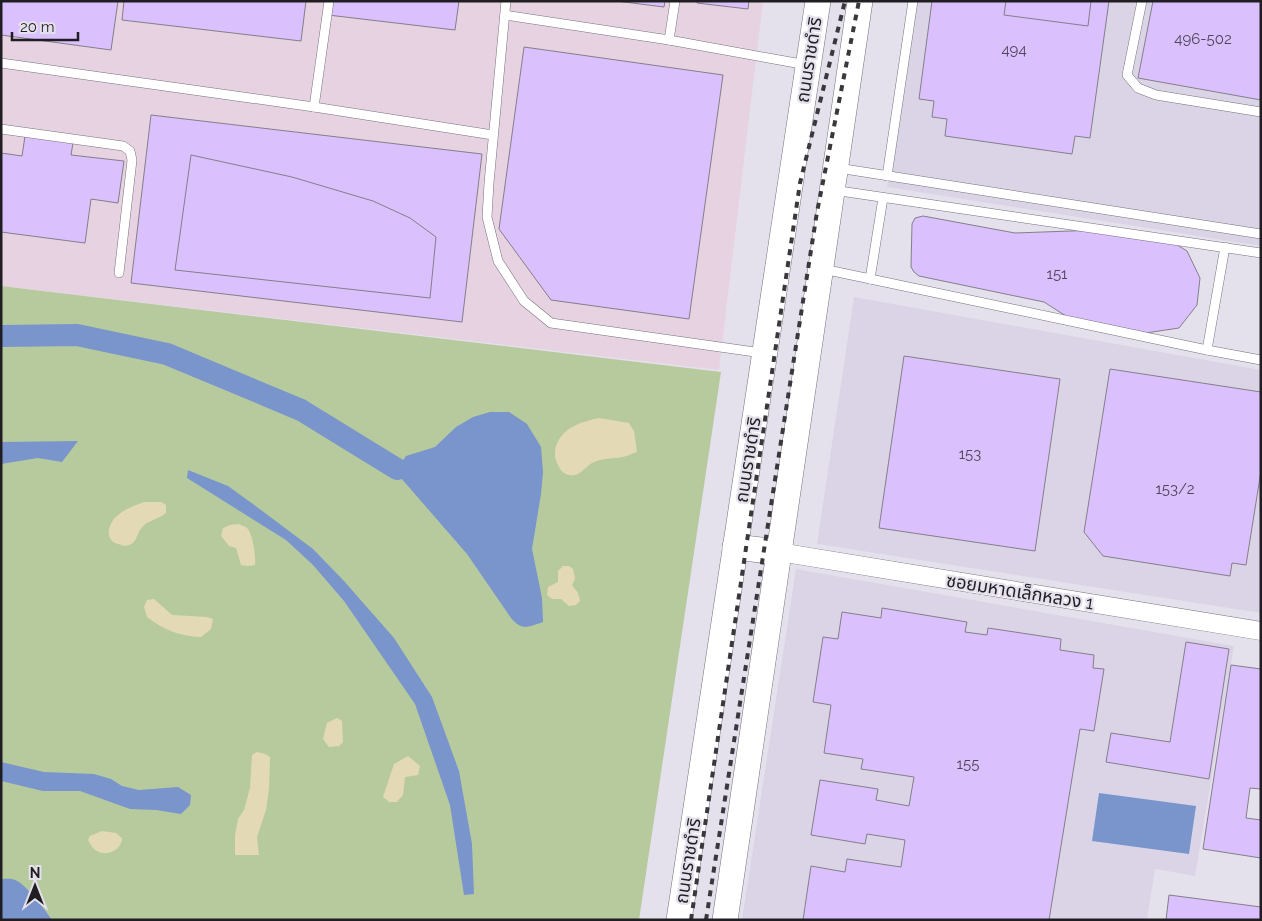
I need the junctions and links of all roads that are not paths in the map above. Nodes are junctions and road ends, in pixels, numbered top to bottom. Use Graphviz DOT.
graph roads {
  1 [pos="329,1"];
  2 [pos="506,1"];
  3 [pos="675,1"];
  4 [pos="818,1"];
  5 [pos="860,1"];
  6 [pos="913,1"];
  7 [pos="1142,1"];
  8 [pos="505,15"];
  9 [pos="669,40"];
  10 [pos="1,63"];
  11 [pos="806,76"];
  12 [pos="846,93"];
  13 [pos="314,107"];
  14 [pos="1261,112"];
  15 [pos="1,129"];
  16 [pos="493,135"];
  17 [pos="886,176"];
  18 [pos="834,179"];
  19 [pos="883,198"];
  20 [pos="1261,234"];
  21 [pos="1225,247"];
  22 [pos="1261,254"];
  23 [pos="820,269"];
  24 [pos="119,273"];
  25 [pos="870,279"];
  26 [pos="1207,350"];
  27 [pos="764,354"];
  28 [pos="1261,360"];
  29 [pos="735,547"];
  30 [pos="779,552"];
  31 [pos="1261,631"];
  32 [pos="679,920"];
  33 [pos="725,920"];
  1 -- 13 [label="lane"];
  2 -- 8 [label="lane"];
  3 -- 9 [label="lane"];
  4 -- 11 [label="main road, ถนนราชดำริ"];
  5 -- 12 [label="main road"];
  6 -- 17 [label="lane"];
  7 -- 14 [label="lane"];
  8 -- 9 [label="lane"];
  8 -- 16 [label="lane"];
  9 -- 11 [label="lane"];
  10 -- 13 [label="lane"];
  11 -- 12 [label="main road"];
  11 -- 27 [label="main road, ถนนราชดำริ"];
  12 -- 18 [label="main road"];
  13 -- 16 [label="lane"];
  15 -- 24 [label="lane"];
  16 -- 27 [label="lane"];
  17 -- 18 [label="lane"];
  17 -- 20 [label="lane"];
  18 -- 19 [label="lane"];
  18 -- 23 [label="main road"];
  19 -- 21 [label="lane"];
  19 -- 25 [label="lane"];
  21 -- 22 [label="lane"];
  21 -- 26 [label="lane"];
  23 -- 25 [label="lane"];
  23 -- 30 [label="main road"];
  25 -- 26 [label="lane"];
  26 -- 28 [label="lane"];
  27 -- 29 [label="main road, ถนนราชดำริ"];
  29 -- 30 [label="main road"];
  29 -- 32 [label="main road, ถนนราชดำริ"];
  30 -- 31 [label="street, ซอยมหาดเล็กหลวง 1"];
  30 -- 33 [label="main road"];
}
